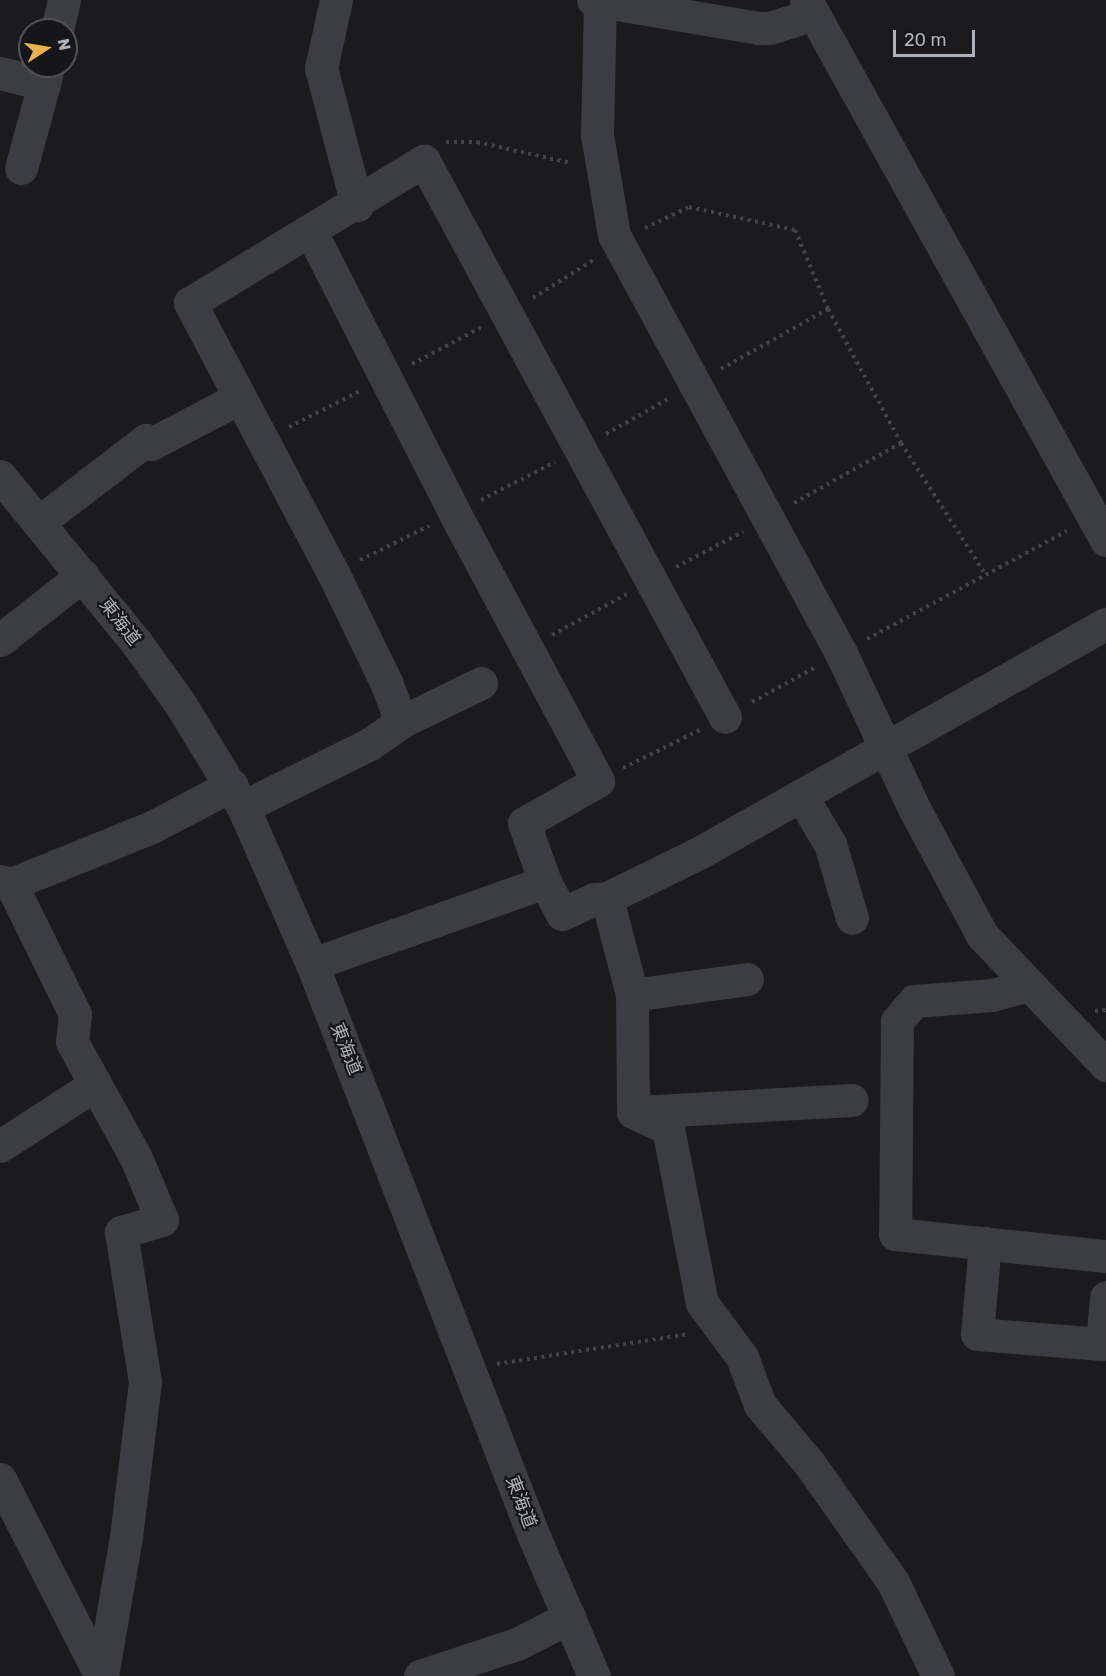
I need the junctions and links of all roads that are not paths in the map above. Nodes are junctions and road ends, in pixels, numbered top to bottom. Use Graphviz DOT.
graph roads {
  1 [pos="64,0"];
  2 [pos="336,0"];
  3 [pos="597,1"];
  4 [pos="810,7"];
  5 [pos="60,18"];
  6 [pos="0,72"];
  7 [pos="18,73"];
  8 [pos="45,78"];
  9 [pos="21,168"];
  10 [pos="357,205"];
  11 [pos="311,232"];
  12 [pos="239,398"];
  13 [pos="0,476"];
  14 [pos="39,522"];
  15 [pos="1100,529"];
  16 [pos="83,574"];
  17 [pos="1106,624"];
  18 [pos="0,640"];
  19 [pos="481,683"];
  20 [pos="725,717"];
  21 [pos="401,722"];
  22 [pos="886,749"];
  23 [pos="238,796"];
  24 [pos="802,797"];
  25 [pos="545,882"];
  26 [pos="5,883"];
  27 [pos="607,898"];
  28 [pos="852,918"];
  29 [pos="312,964"];
  30 [pos="747,979"];
  31 [pos="1029,985"];
  32 [pos="632,995"];
  33 [pos="1106,1065"];
  34 [pos="96,1084"];
  35 [pos="852,1100"];
  36 [pos="633,1112"];
  37 [pos="0,1146"];
  38 [pos="985,1243"];
  39 [pos="1106,1256"];
  40 [pos="1106,1297"];
  41 [pos="0,1479"];
  42 [pos="570,1617"];
  43 [pos="101,1676"];
  44 [pos="420,1676"];
  45 [pos="594,1676"];
  46 [pos="938,1676"];
  1 -- 5 [label="street"];
  2 -- 10 [label="street"];
  3 -- 4 [label="street"];
  3 -- 22 [label="street"];
  4 -- 15 [label="street"];
  6 -- 7 [label="street"];
  8 -- 9 [label="street"];
  10 -- 11 [label="street"];
  10 -- 20 [label="street"];
  11 -- 12 [label="street"];
  11 -- 25 [label="street"];
  12 -- 14 [label="street"];
  12 -- 21 [label="street"];
  13 -- 14 [label="street, 東海道"];
  14 -- 16 [label="street, 東海道"];
  16 -- 18 [label="street"];
  16 -- 23 [label="street, 東海道"];
  17 -- 22 [label="street"];
  19 -- 21 [label="street"];
  21 -- 23 [label="street"];
  22 -- 24 [label="street"];
  22 -- 31 [label="street"];
  23 -- 26 [label="street"];
  23 -- 29 [label="street, 東海道"];
  24 -- 27 [label="street"];
  24 -- 28 [label="street"];
  25 -- 27 [label="street"];
  25 -- 29 [label="street"];
  26 -- 34 [label="street"];
  27 -- 32 [label="street"];
  29 -- 42 [label="street, 東海道"];
  30 -- 32 [label="street"];
  31 -- 33 [label="street"];
  31 -- 38 [label="street"];
  32 -- 36 [label="street"];
  34 -- 37 [label="street"];
  34 -- 43 [label="street"];
  35 -- 36 [label="street"];
  36 -- 46 [label="street"];
  38 -- 39 [label="street"];
  38 -- 40 [label="street"];
  41 -- 43 [label="street"];
  42 -- 44 [label="street"];
  42 -- 45 [label="street, 東海道"];
}
